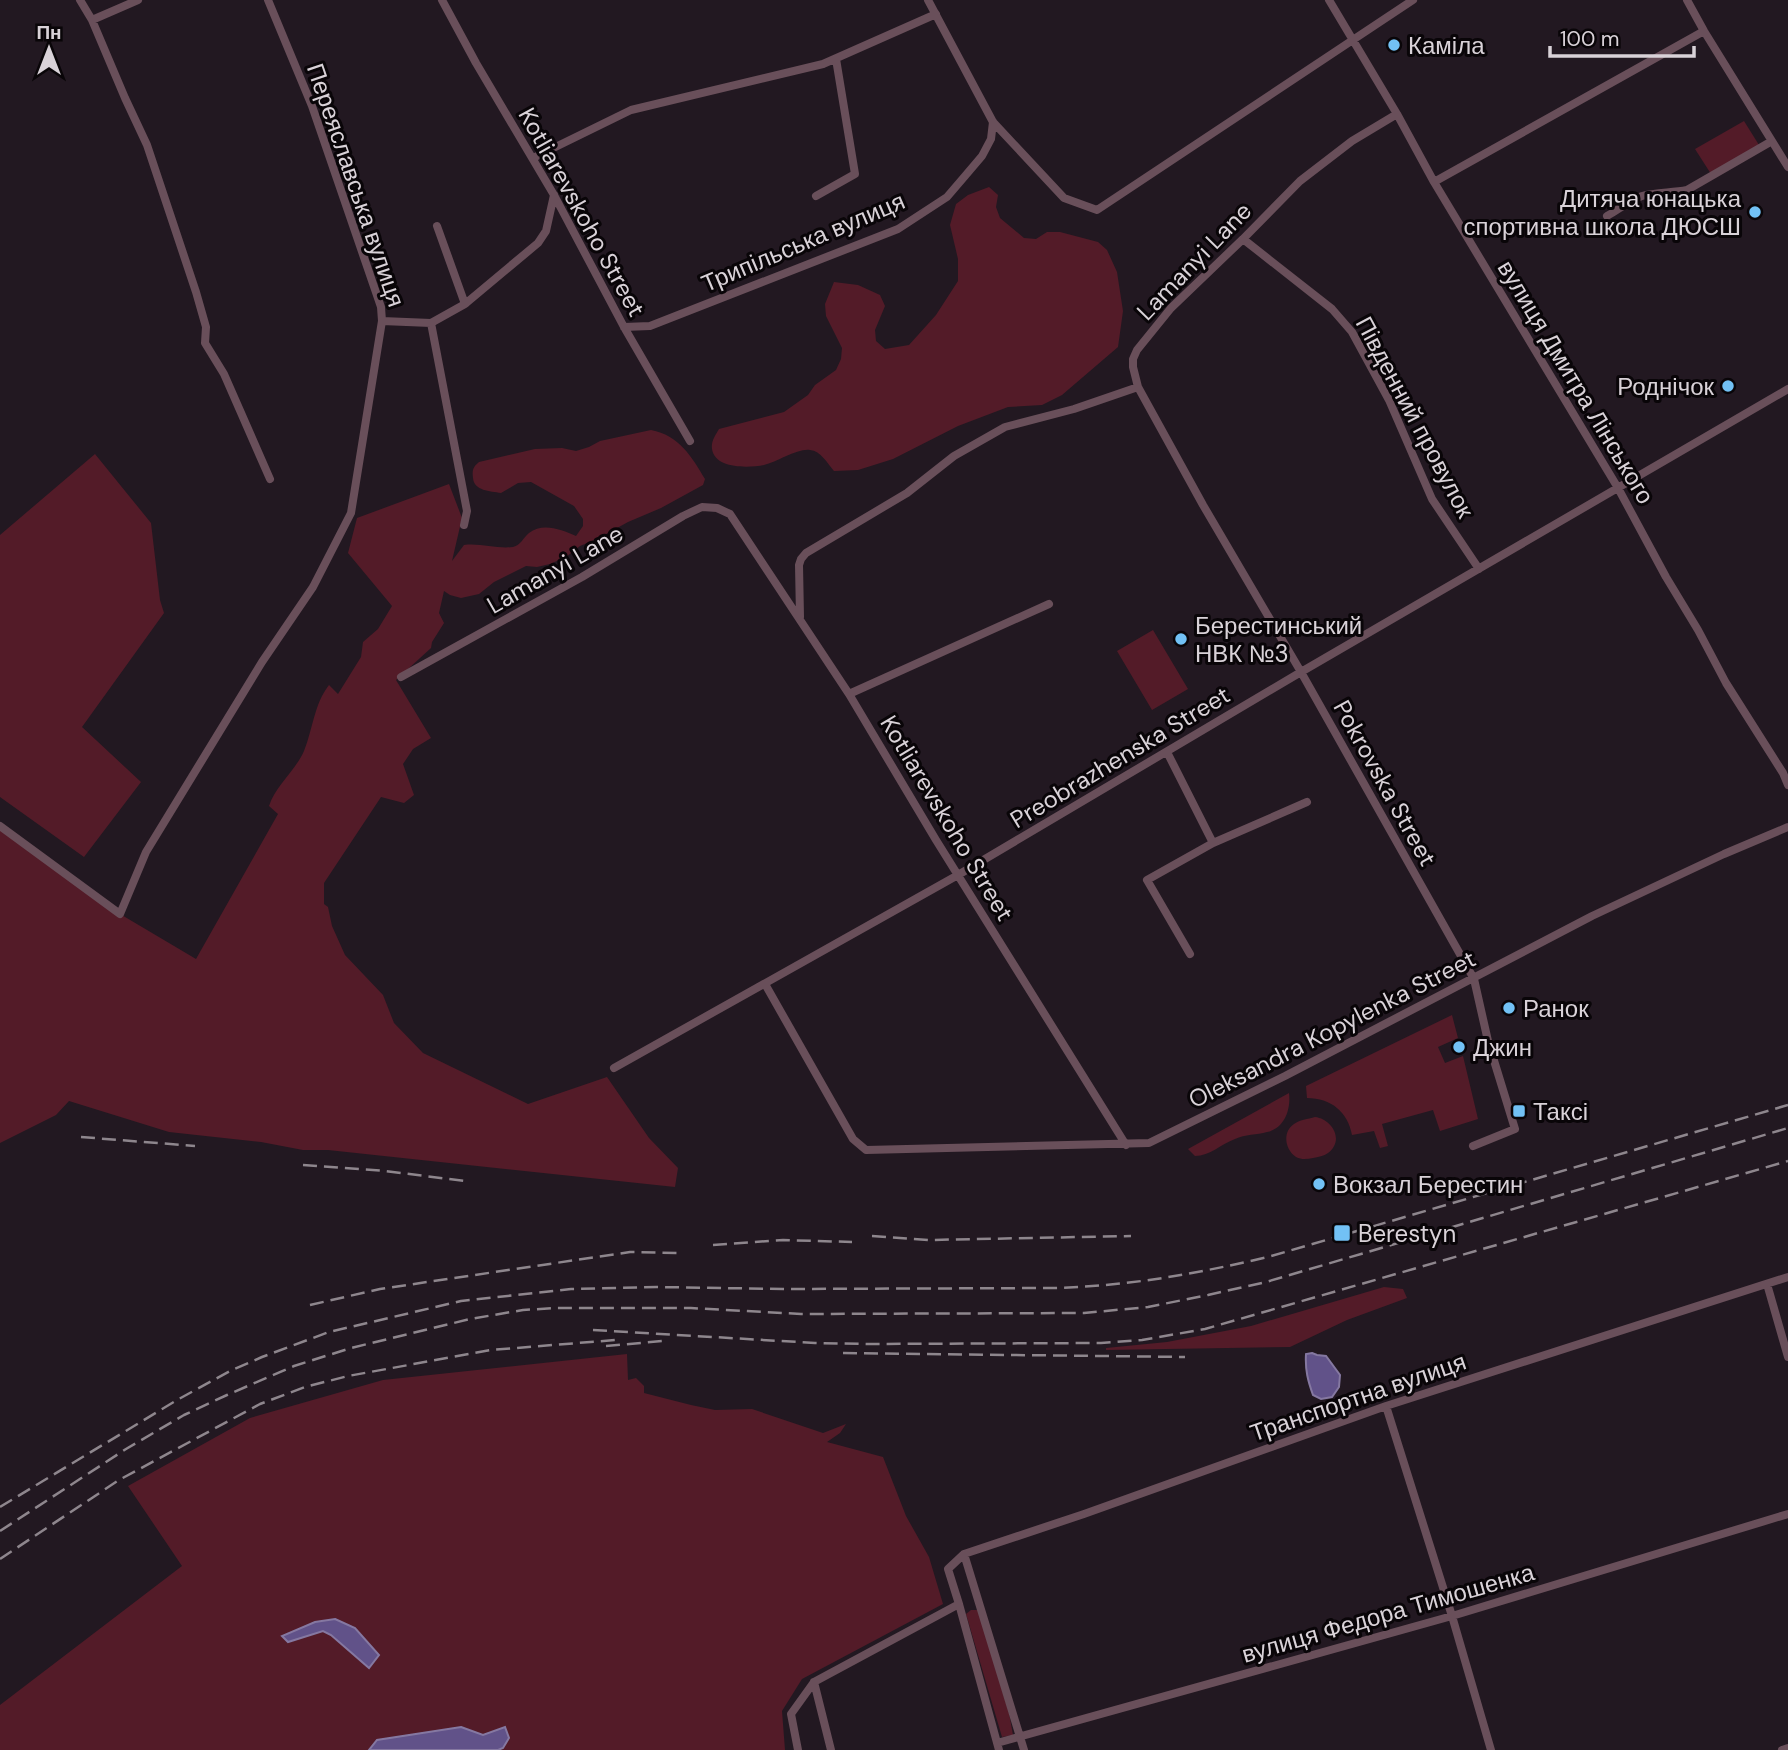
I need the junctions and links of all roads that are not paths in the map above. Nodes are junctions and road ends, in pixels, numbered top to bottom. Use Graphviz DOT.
graph roads {
  1 [pos="80,0"];
  2 [pos="138,0"];
  3 [pos="268,0"];
  4 [pos="442,0"];
  5 [pos="928,0"];
  6 [pos="1329,0"];
  7 [pos="1413,0"];
  8 [pos="1687,0"];
  9 [pos="936,15"];
  10 [pos="92,20"];
  11 [pos="1704,31"];
  12 [pos="1352,39"];
  13 [pos="836,59"];
  14 [pos="1396,114"];
  15 [pos="993,122"];
  16 [pos="1772,141"];
  17 [pos="533,158"];
  18 [pos="1788,167"];
  19 [pos="1434,182"];
  20 [pos="554,195"];
  21 [pos="816,196"];
  22 [pos="1607,216"];
  23 [pos="437,226"];
  24 [pos="1243,239"];
  25 [pos="465,304"];
  26 [pos="382,321"];
  27 [pos="432,323"];
  28 [pos="624,327"];
  29 [pos="1138,387"];
  30 [pos="1788,389"];
  31 [pos="690,442"];
  32 [pos="270,479"];
  33 [pos="1618,488"];
  34 [pos="730,513"];
  35 [pos="464,525"];
  36 [pos="1479,569"];
  37 [pos="1049,604"];
  38 [pos="800,618"];
  39 [pos="1301,672"];
  40 [pos="401,677"];
  41 [pos="849,694"];
  42 [pos="1167,752"];
  43 [pos="1788,785"];
  44 [pos="1307,802"];
  45 [pos="0,826"];
  46 [pos="1788,827"];
  47 [pos="1213,843"];
  48 [pos="958,875"];
  49 [pos="1190,954"];
  50 [pos="1474,979"];
  51 [pos="765,984"];
  52 [pos="614,1068"];
  53 [pos="1126,1145"];
  54 [pos="1473,1146"];
  55 [pos="1788,1278"];
  56 [pos="1767,1284"];
  57 [pos="1788,1357"];
  58 [pos="1386,1405"];
  59 [pos="1788,1514"];
  60 [pos="964,1554"];
  61 [pos="959,1604"];
  62 [pos="1452,1616"];
  63 [pos="814,1682"];
  64 [pos="1020,1737"];
  65 [pos="998,1747"];
  66 [pos="1788,1748"];
  67 [pos="798,1750"];
  68 [pos="831,1750"];
  69 [pos="1024,1750"];
  70 [pos="1491,1750"];
  71 [pos="1782,1750"];
  1 -- 10 [label="street"];
  2 -- 10 [label="street"];
  3 -- 26 [label="street, Переяславська вулиця"];
  4 -- 17 [label="street, Kotliarevskoho Street"];
  5 -- 9 [label="street"];
  6 -- 12 [label="street, вулиця Дмитра Лінського"];
  7 -- 12 [label="street"];
  8 -- 11 [label="street"];
  9 -- 13 [label="street"];
  9 -- 15 [label="street"];
  10 -- 32 [label="street"];
  11 -- 16 [label="street"];
  11 -- 19 [label="street"];
  12 -- 14 [label="street, вулиця Дмитра Лінського"];
  12 -- 15 [label="street"];
  13 -- 17 [label="street"];
  13 -- 21 [label="street"];
  14 -- 19 [label="street, вулиця Дмитра Лінського"];
  14 -- 24 [label="street, Lamanyi Lane"];
  15 -- 28 [label="street, Трипільська вулиця"];
  16 -- 18 [label="street"];
  16 -- 22 [label="street"];
  17 -- 20 [label="street, Kotliarevskoho Street"];
  19 -- 33 [label="street, вулиця Дмитра Лінського"];
  20 -- 25 [label="street"];
  20 -- 28 [label="street, Kotliarevskoho Street"];
  23 -- 25 [label="street"];
  24 -- 29 [label="street, Lamanyi Lane"];
  24 -- 36 [label="street, Південний провулок"];
  25 -- 27 [label="street"];
  26 -- 27 [label="street"];
  26 -- 45 [label="street, Переяславська вулиця"];
  27 -- 35 [label="street"];
  28 -- 31 [label="street, Kotliarevskoho Street"];
  29 -- 38 [label="street"];
  29 -- 39 [label="street, Pokrovska Street"];
  30 -- 33 [label="street, Preobrazhenska Street"];
  33 -- 36 [label="street, Preobrazhenska Street"];
  33 -- 43 [label="street, вулиця Дмитра Лінського"];
  34 -- 38 [label="street, Kotliarevskoho Street"];
  34 -- 40 [label="street, Lamanyi Lane"];
  36 -- 39 [label="street, Preobrazhenska Street"];
  37 -- 41 [label="street"];
  38 -- 41 [label="street, Kotliarevskoho Street"];
  39 -- 42 [label="street, Preobrazhenska Street"];
  39 -- 50 [label="street, Pokrovska Street"];
  41 -- 48 [label="street, Kotliarevskoho Street"];
  42 -- 47 [label="street"];
  42 -- 48 [label="street, Preobrazhenska Street"];
  44 -- 47 [label="street"];
  46 -- 50 [label="street, Oleksandra Kopylenka Street"];
  47 -- 49 [label="street"];
  48 -- 51 [label="street, Preobrazhenska Street"];
  48 -- 53 [label="street, Kotliarevskoho Street"];
  50 -- 53 [label="street, Oleksandra Kopylenka Street"];
  50 -- 54 [label="street, Pokrovska Street"];
  51 -- 52 [label="street, Preobrazhenska Street"];
  51 -- 53 [label="street, Oleksandra Kopylenka Street"];
  55 -- 56 [label="street, Транспортна вулиця"];
  56 -- 57 [label="street"];
  56 -- 58 [label="street, Транспортна вулиця"];
  58 -- 60 [label="street, Транспортна вулиця"];
  58 -- 62 [label="street"];
  59 -- 62 [label="street, вулиця Федора Тимошенка"];
  60 -- 61 [label="street, Транспортна вулиця"];
  60 -- 64 [label="street"];
  61 -- 63 [label="street"];
  61 -- 65 [label="street"];
  62 -- 64 [label="street, вулиця Федора Тимошенка"];
  62 -- 70 [label="street"];
  63 -- 67 [label="street"];
  63 -- 68 [label="street"];
  64 -- 65 [label="street, вулиця Федора Тимошенка"];
  64 -- 69 [label="street"];
  66 -- 71 [label="street"];
}
